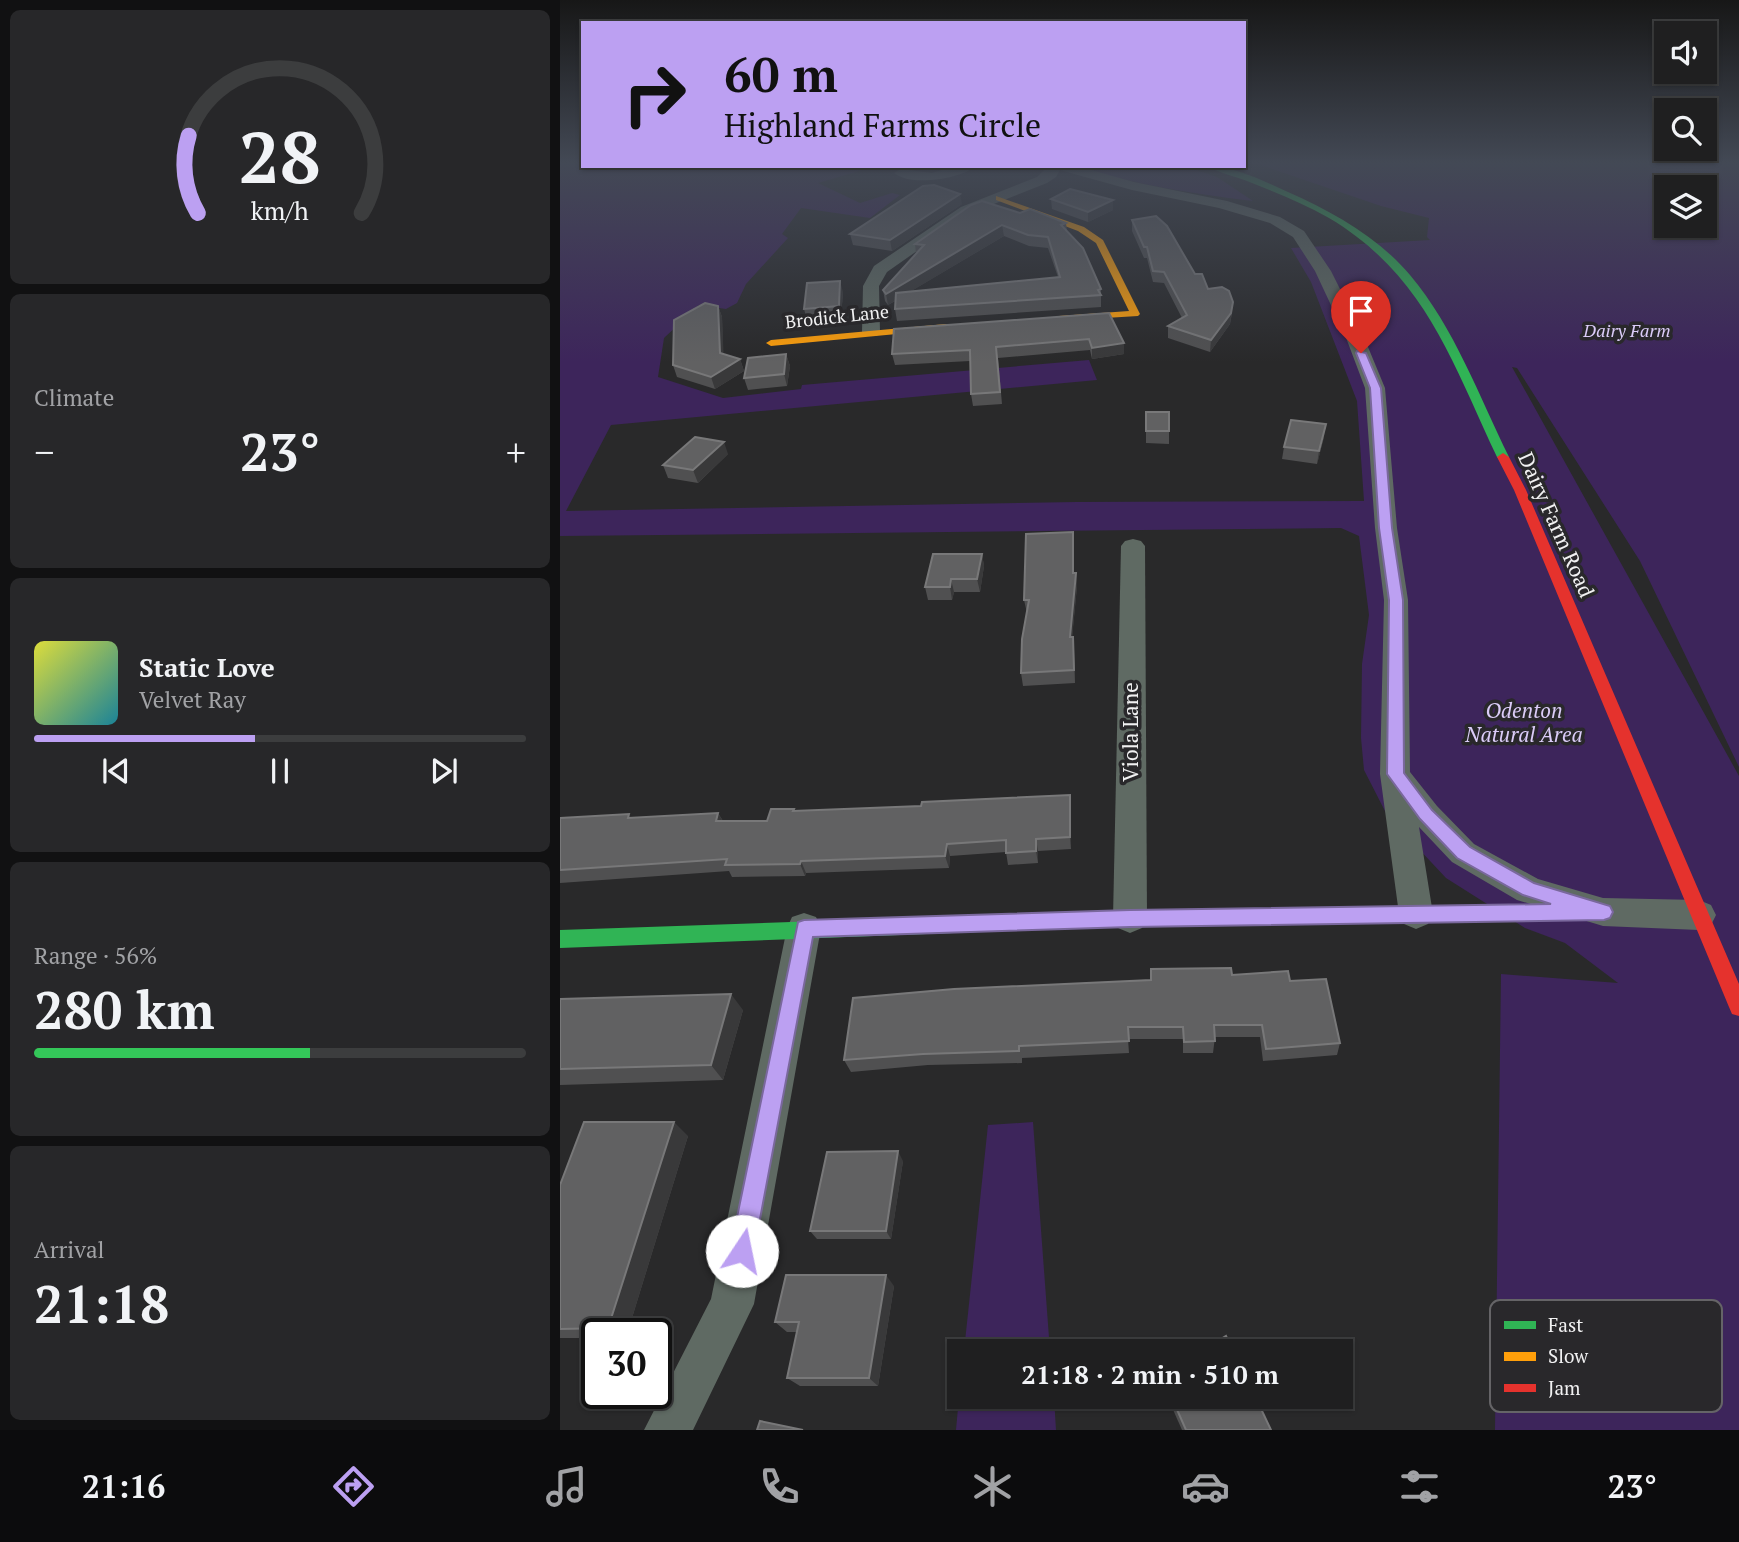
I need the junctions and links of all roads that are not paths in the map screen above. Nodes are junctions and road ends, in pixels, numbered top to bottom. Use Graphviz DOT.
graph roads {
  1 [pos="939,229"];
  2 [pos="1080,229"];
  3 [pos="1289,229"];
  4 [pos="1350,229"];
  5 [pos="1038,321"];
  6 [pos="968,325"];
  7 [pos="871,332"];
  8 [pos="771,343"];
  9 [pos="1133,546"];
  10 [pos="1395,774"];
  11 [pos="1604,912"];
  12 [pos="1416,914"];
  13 [pos="1699,915"];
  14 [pos="1130,918"];
  15 [pos="804,928"];
  16 [pos="560,939"];
  17 [pos="1739,1007"];
  18 [pos="668,1430"];
  1 -- 7 [label="street"];
  2 -- 5 [label="street"];
  3 -- 10 [label="street"];
  4 -- 13 [label="street, Dairy Farm Road"];
  6 -- 7 [label="street, Brodick Lane"];
  7 -- 8 [label="street, Brodick Lane"];
  9 -- 14 [label="street, Viola Lane"];
  10 -- 11 [label="street"];
  10 -- 12 [label="street"];
  11 -- 12 [label="street"];
  11 -- 13 [label="street"];
  12 -- 14 [label="street"];
  13 -- 17 [label="street, Dairy Farm Road"];
  14 -- 15 [label="street"];
  15 -- 16 [label="street"];
  15 -- 18 [label="street"];
}
